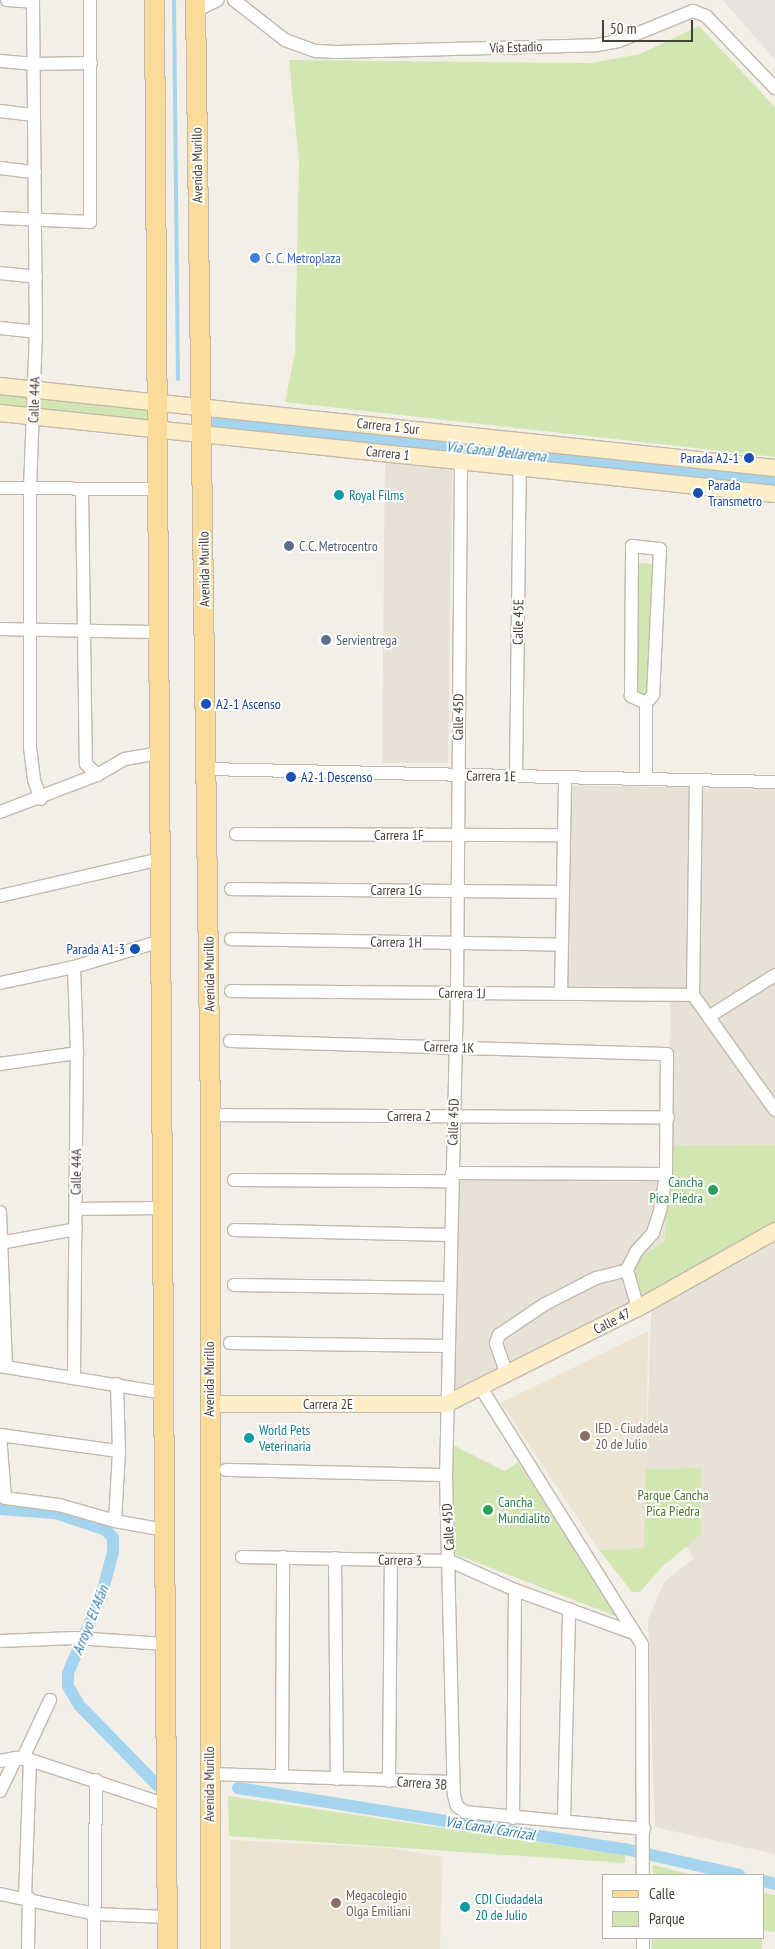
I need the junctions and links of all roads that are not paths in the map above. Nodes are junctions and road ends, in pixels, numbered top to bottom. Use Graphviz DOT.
graph roads {
  1 [pos="7,0"];
  2 [pos="90,0"];
  3 [pos="154,0"];
  4 [pos="218,0"];
  5 [pos="234,0"];
  6 [pos="34,1"];
  7 [pos="195,6"];
  8 [pos="0,60"];
  9 [pos="91,63"];
  10 [pos="36,64"];
  11 [pos="775,88"];
  12 [pos="0,111"];
  13 [pos="34,115"];
  14 [pos="0,168"];
  15 [pos="35,172"];
  16 [pos="0,218"];
  17 [pos="36,221"];
  18 [pos="0,273"];
  19 [pos="36,277"];
  20 [pos="0,328"];
  21 [pos="36,332"];
  22 [pos="0,386"];
  23 [pos="35,390"];
  24 [pos="158,402"];
  25 [pos="202,405"];
  26 [pos="0,413"];
  27 [pos="34,417"];
  28 [pos="159,430"];
  29 [pos="202,433"];
  30 [pos="461,461"];
  31 [pos="520,468"];
  32 [pos="775,468"];
  33 [pos="0,488"];
  34 [pos="30,489"];
  35 [pos="82,489"];
  36 [pos="159,489"];
  37 [pos="775,494"];
  38 [pos="0,629"];
  39 [pos="30,630"];
  40 [pos="84,631"];
  41 [pos="157,632"];
  42 [pos="646,703"];
  43 [pos="159,753"];
  44 [pos="207,769"];
  45 [pos="97,775"];
  46 [pos="458,775"];
  47 [pos="516,776"];
  48 [pos="565,778"];
  49 [pos="646,779"];
  50 [pos="696,781"];
  51 [pos="775,782"];
  52 [pos="41,799"];
  53 [pos="0,812"];
  54 [pos="236,834"];
  55 [pos="458,835"];
  56 [pos="563,835"];
  57 [pos="160,859"];
  58 [pos="232,889"];
  59 [pos="458,891"];
  60 [pos="561,892"];
  61 [pos="0,896"];
  62 [pos="231,939"];
  63 [pos="161,941"];
  64 [pos="458,943"];
  65 [pos="561,945"];
  66 [pos="74,967"];
  67 [pos="775,975"];
  68 [pos="0,983"];
  69 [pos="231,991"];
  70 [pos="457,993"];
  71 [pos="561,994"];
  72 [pos="693,995"];
  73 [pos="710,1016"];
  74 [pos="230,1041"];
  75 [pos="455,1048"];
  76 [pos="77,1053"];
  77 [pos="0,1064"];
  78 [pos="775,1110"];
  79 [pos="210,1115"];
  80 [pos="454,1116"];
  81 [pos="668,1117"];
  82 [pos="666,1174"];
  83 [pos="451,1177"];
  84 [pos="234,1180"];
  85 [pos="162,1208"];
  86 [pos="76,1209"];
  87 [pos="0,1212"];
  88 [pos="76,1229"];
  89 [pos="234,1230"];
  90 [pos="775,1231"];
  91 [pos="450,1235"];
  92 [pos="1,1242"];
  93 [pos="627,1270"];
  94 [pos="234,1285"];
  95 [pos="449,1288"];
  96 [pos="638,1308"];
  97 [pos="230,1343"];
  98 [pos="448,1346"];
  99 [pos="3,1365"];
  100 [pos="507,1374"];
  101 [pos="74,1376"];
  102 [pos="117,1384"];
  103 [pos="481,1388"];
  104 [pos="163,1393"];
  105 [pos="209,1404"];
  106 [pos="446,1404"];
  107 [pos="0,1435"];
  108 [pos="119,1451"];
  109 [pos="226,1470"];
  110 [pos="446,1475"];
  111 [pos="115,1521"];
  112 [pos="165,1530"];
  113 [pos="242,1557"];
  114 [pos="284,1558"];
  115 [pos="335,1558"];
  116 [pos="391,1560"];
  117 [pos="450,1561"];
  118 [pos="515,1590"];
  119 [pos="569,1610"];
  120 [pos="634,1633"];
  121 [pos="0,1641"];
  122 [pos="165,1644"];
  123 [pos="50,1700"];
  124 [pos="23,1758"];
  125 [pos="0,1760"];
  126 [pos="209,1774"];
  127 [pos="282,1776"];
  128 [pos="337,1778"];
  129 [pos="96,1780"];
  130 [pos="389,1780"];
  131 [pos="453,1782"];
  132 [pos="0,1791"];
  133 [pos="167,1805"];
  134 [pos="513,1818"];
  135 [pos="564,1819"];
  136 [pos="644,1834"];
  137 [pos="643,1870"];
  138 [pos="0,1894"];
  139 [pos="28,1898"];
  140 [pos="94,1914"];
  141 [pos="167,1917"];
  142 [pos="28,1949"];
  143 [pos="94,1949"];
  144 [pos="167,1949"];
  145 [pos="210,1949"];
  1 -- 6 [label="street"];
  2 -- 9 [label="street"];
  3 -- 24 [label="main road"];
  4 -- 7 [label="street"];
  5 -- 11 [label="street, Vía Estadio"];
  6 -- 10 [label="street, Calle 44A"];
  7 -- 25 [label="main road, Avenida Murillo"];
  8 -- 10 [label="street"];
  9 -- 10 [label="street"];
  9 -- 17 [label="street"];
  10 -- 13 [label="street, Calle 44A"];
  12 -- 13 [label="street"];
  13 -- 15 [label="street, Calle 44A"];
  14 -- 15 [label="street"];
  15 -- 17 [label="street, Calle 44A"];
  16 -- 17 [label="street"];
  17 -- 19 [label="street, Calle 44A"];
  18 -- 19 [label="street"];
  19 -- 21 [label="street, Calle 44A"];
  20 -- 21 [label="street"];
  21 -- 23 [label="street, Calle 44A"];
  22 -- 23 [label="street, Carrera 1 Sur"];
  23 -- 24 [label="street, Carrera 1 Sur"];
  23 -- 27 [label="street, Calle 44A"];
  24 -- 25 [label="street, Carrera 1 Sur"];
  24 -- 28 [label="main road"];
  25 -- 29 [label="main road, Avenida Murillo"];
  25 -- 32 [label="street, Carrera 1 Sur"];
  26 -- 27 [label="street, Carrera 1"];
  27 -- 28 [label="street, Carrera 1"];
  27 -- 34 [label="street, Calle 44A"];
  28 -- 29 [label="street, Carrera 1"];
  28 -- 36 [label="main road"];
  29 -- 30 [label="street, Carrera 1"];
  29 -- 44 [label="main road, Avenida Murillo"];
  30 -- 31 [label="street, Carrera 1"];
  30 -- 46 [label="street, Calle 45D"];
  31 -- 37 [label="street, Carrera 1"];
  31 -- 47 [label="street, Calle 45E"];
  33 -- 34 [label="street"];
  34 -- 35 [label="street"];
  34 -- 39 [label="street, Calle 44A"];
  35 -- 36 [label="street"];
  35 -- 40 [label="street"];
  36 -- 41 [label="main road"];
  38 -- 39 [label="street"];
  39 -- 40 [label="street"];
  39 -- 52 [label="street, Calle 44A"];
  40 -- 41 [label="street"];
  40 -- 45 [label="street"];
  41 -- 43 [label="main road"];
  42 -- 42 [label="street"];
  42 -- 49 [label="street"];
  43 -- 45 [label="street"];
  43 -- 57 [label="main road"];
  44 -- 46 [label="street, Carrera 1E"];
  44 -- 79 [label="main road, Avenida Murillo"];
  45 -- 52 [label="street"];
  46 -- 47 [label="street, Carrera 1E"];
  46 -- 55 [label="street, Calle 45D"];
  47 -- 48 [label="street, Carrera 1E"];
  48 -- 49 [label="street, Carrera 1E"];
  48 -- 56 [label="street"];
  49 -- 50 [label="street, Carrera 1E"];
  50 -- 51 [label="street, Carrera 1E"];
  50 -- 72 [label="street"];
  52 -- 53 [label="street"];
  54 -- 55 [label="street, Carrera 1F"];
  55 -- 56 [label="street, Carrera 1F"];
  55 -- 59 [label="street, Calle 45D"];
  56 -- 60 [label="street"];
  57 -- 61 [label="street"];
  57 -- 63 [label="main road"];
  58 -- 59 [label="street, Carrera 1G"];
  59 -- 60 [label="street, Carrera 1G"];
  59 -- 64 [label="street, Calle 45D"];
  60 -- 65 [label="street"];
  62 -- 64 [label="street, Carrera 1H"];
  63 -- 66 [label="street"];
  63 -- 85 [label="main road"];
  64 -- 65 [label="street, Carrera 1H"];
  64 -- 70 [label="street, Calle 45D"];
  65 -- 71 [label="street"];
  66 -- 68 [label="street"];
  66 -- 76 [label="street, Calle 44A"];
  67 -- 73 [label="street"];
  69 -- 70 [label="street, Carrera 1J"];
  70 -- 71 [label="street, Carrera 1J"];
  70 -- 75 [label="street, Calle 45D"];
  71 -- 72 [label="street, Carrera 1J"];
  72 -- 73 [label="street"];
  73 -- 78 [label="street"];
  74 -- 75 [label="street, Carrera 1K"];
  75 -- 80 [label="street, Calle 45D"];
  75 -- 81 [label="street, Carrera 1K"];
  76 -- 77 [label="street"];
  76 -- 86 [label="street, Calle 44A"];
  79 -- 80 [label="street, Carrera 2"];
  79 -- 105 [label="main road, Avenida Murillo"];
  80 -- 81 [label="street, Carrera 2"];
  80 -- 83 [label="street, Calle 45D"];
  81 -- 82 [label="street"];
  82 -- 83 [label="street"];
  82 -- 93 [label="street"];
  83 -- 84 [label="street"];
  83 -- 91 [label="street, Calle 45D"];
  85 -- 86 [label="street"];
  85 -- 104 [label="main road"];
  86 -- 88 [label="street, Calle 44A"];
  87 -- 92 [label="street"];
  88 -- 92 [label="street"];
  88 -- 101 [label="street, Calle 44A"];
  89 -- 91 [label="street"];
  90 -- 96 [label="street, Calle 47"];
  91 -- 95 [label="street, Calle 45D"];
  92 -- 99 [label="street"];
  93 -- 96 [label="street"];
  93 -- 100 [label="street"];
  94 -- 95 [label="street"];
  95 -- 98 [label="street, Calle 45D"];
  96 -- 100 [label="street, Calle 47"];
  97 -- 98 [label="street"];
  98 -- 106 [label="street, Calle 45D"];
  99 -- 101 [label="street"];
  100 -- 103 [label="street, Calle 47"];
  101 -- 102 [label="street"];
  102 -- 104 [label="street"];
  102 -- 108 [label="street"];
  103 -- 106 [label="street, Calle 47"];
  103 -- 120 [label="street"];
  104 -- 112 [label="main road"];
  105 -- 106 [label="street, Carrera 2E"];
  105 -- 126 [label="main road, Avenida Murillo"];
  106 -- 110 [label="street, Calle 45D"];
  107 -- 108 [label="street"];
  107 -- 111 [label="street"];
  108 -- 111 [label="street"];
  109 -- 110 [label="street"];
  110 -- 117 [label="street, Calle 45D"];
  111 -- 112 [label="street"];
  112 -- 122 [label="main road"];
  113 -- 114 [label="street, Carrera 3"];
  114 -- 115 [label="street, Carrera 3"];
  114 -- 127 [label="street"];
  115 -- 116 [label="street, Carrera 3"];
  115 -- 128 [label="street"];
  116 -- 117 [label="street, Carrera 3"];
  116 -- 130 [label="street"];
  117 -- 118 [label="street, Carrera 3"];
  117 -- 131 [label="street, Calle 45D"];
  118 -- 119 [label="street, Carrera 3"];
  118 -- 134 [label="street"];
  119 -- 120 [label="street, Carrera 3"];
  119 -- 135 [label="street"];
  120 -- 136 [label="street"];
  121 -- 122 [label="street"];
  122 -- 133 [label="main road"];
  123 -- 124 [label="street"];
  124 -- 125 [label="street"];
  124 -- 129 [label="street"];
  124 -- 132 [label="street"];
  124 -- 139 [label="street"];
  126 -- 127 [label="street, Carrera 3B"];
  126 -- 145 [label="main road, Avenida Murillo"];
  127 -- 128 [label="street, Carrera 3B"];
  128 -- 130 [label="street, Carrera 3B"];
  129 -- 133 [label="street"];
  129 -- 140 [label="street"];
  130 -- 131 [label="street, Carrera 3B"];
  131 -- 134 [label="street, Carrera 3B"];
  133 -- 141 [label="main road"];
  134 -- 135 [label="street, Carrera 3B"];
  135 -- 136 [label="street, Carrera 3B"];
  136 -- 137 [label="street"];
  138 -- 139 [label="street"];
  139 -- 140 [label="street"];
  139 -- 142 [label="street"];
  140 -- 141 [label="street"];
  140 -- 143 [label="street"];
  141 -- 144 [label="main road"];
}
